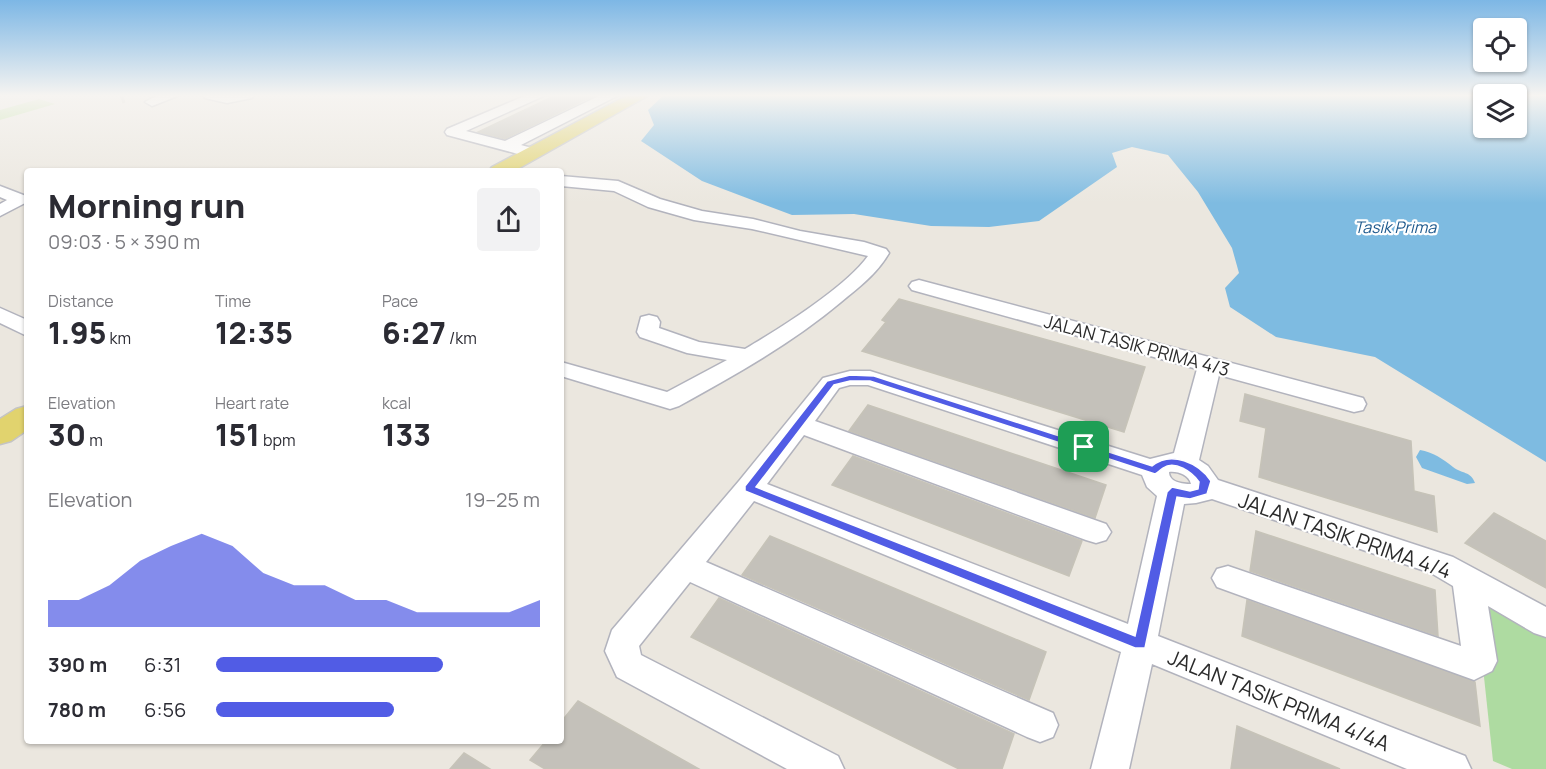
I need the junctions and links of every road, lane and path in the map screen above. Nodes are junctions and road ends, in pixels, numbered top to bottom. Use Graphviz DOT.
graph roads {
  1 [pos="455,131"];
  2 [pos="538,131"];
  3 [pos="574,131"];
  4 [pos="507,146"];
  5 [pos="533,153"];
  6 [pos="506,168"];
  7 [pos="564,181"];
  8 [pos="0,191"];
  9 [pos="0,211"];
  10 [pos="920,286"];
  11 [pos="0,314"];
  12 [pos="649,322"];
  13 [pos="24,327"];
  14 [pos="750,357"];
  15 [pos="1210,364"];
  16 [pos="564,370"];
  17 [pos="1354,404"];
  18 [pos="24,418"];
  19 [pos="800,424"];
  20 [pos="0,433"];
  21 [pos="1185,464"];
  22 [pos="1163,481"];
  23 [pos="1205,486"];
  24 [pos="748,488"];
  25 [pos="1096,532"];
  26 [pos="685,566"];
  27 [pos="1228,578"];
  28 [pos="1468,579"];
  29 [pos="1546,623"];
  30 [pos="1140,644"];
  31 [pos="1040,724"];
  32 [pos="825,769"];
  33 [pos="1110,769"];
  34 [pos="1452,769"];
  1 -- 4 [label="street"];
  2 -- 4 [label="street"];
  3 -- 5 [label="main road"];
  4 -- 5 [label="street"];
  5 -- 6 [label="main road"];
  7 -- 14 [label="street"];
  8 -- 9 [label="street"];
  10 -- 15 [label="street, JALAN TASIK PRIMA 4/3"];
  11 -- 13 [label="street"];
  12 -- 14 [label="street"];
  14 -- 16 [label="street"];
  15 -- 17 [label="street, JALAN TASIK PRIMA 4/3"];
  15 -- 21 [label="street"];
  18 -- 20 [label="main road"];
  19 -- 22 [label="street"];
  19 -- 24 [label="street"];
  19 -- 25 [label="street"];
  21 -- 22 [label="street"];
  21 -- 23 [label="street"];
  22 -- 23 [label="street"];
  22 -- 30 [label="street"];
  23 -- 28 [label="street, JALAN TASIK PRIMA 4/4"];
  24 -- 26 [label="street"];
  24 -- 30 [label="street, JALAN TASIK PRIMA 4/4A"];
  26 -- 31 [label="street"];
  26 -- 32 [label="street"];
  27 -- 28 [label="street"];
  28 -- 29 [label="street, JALAN TASIK PRIMA 4/4"];
  30 -- 33 [label="street"];
  30 -- 34 [label="street, JALAN TASIK PRIMA 4/4A"];
}
